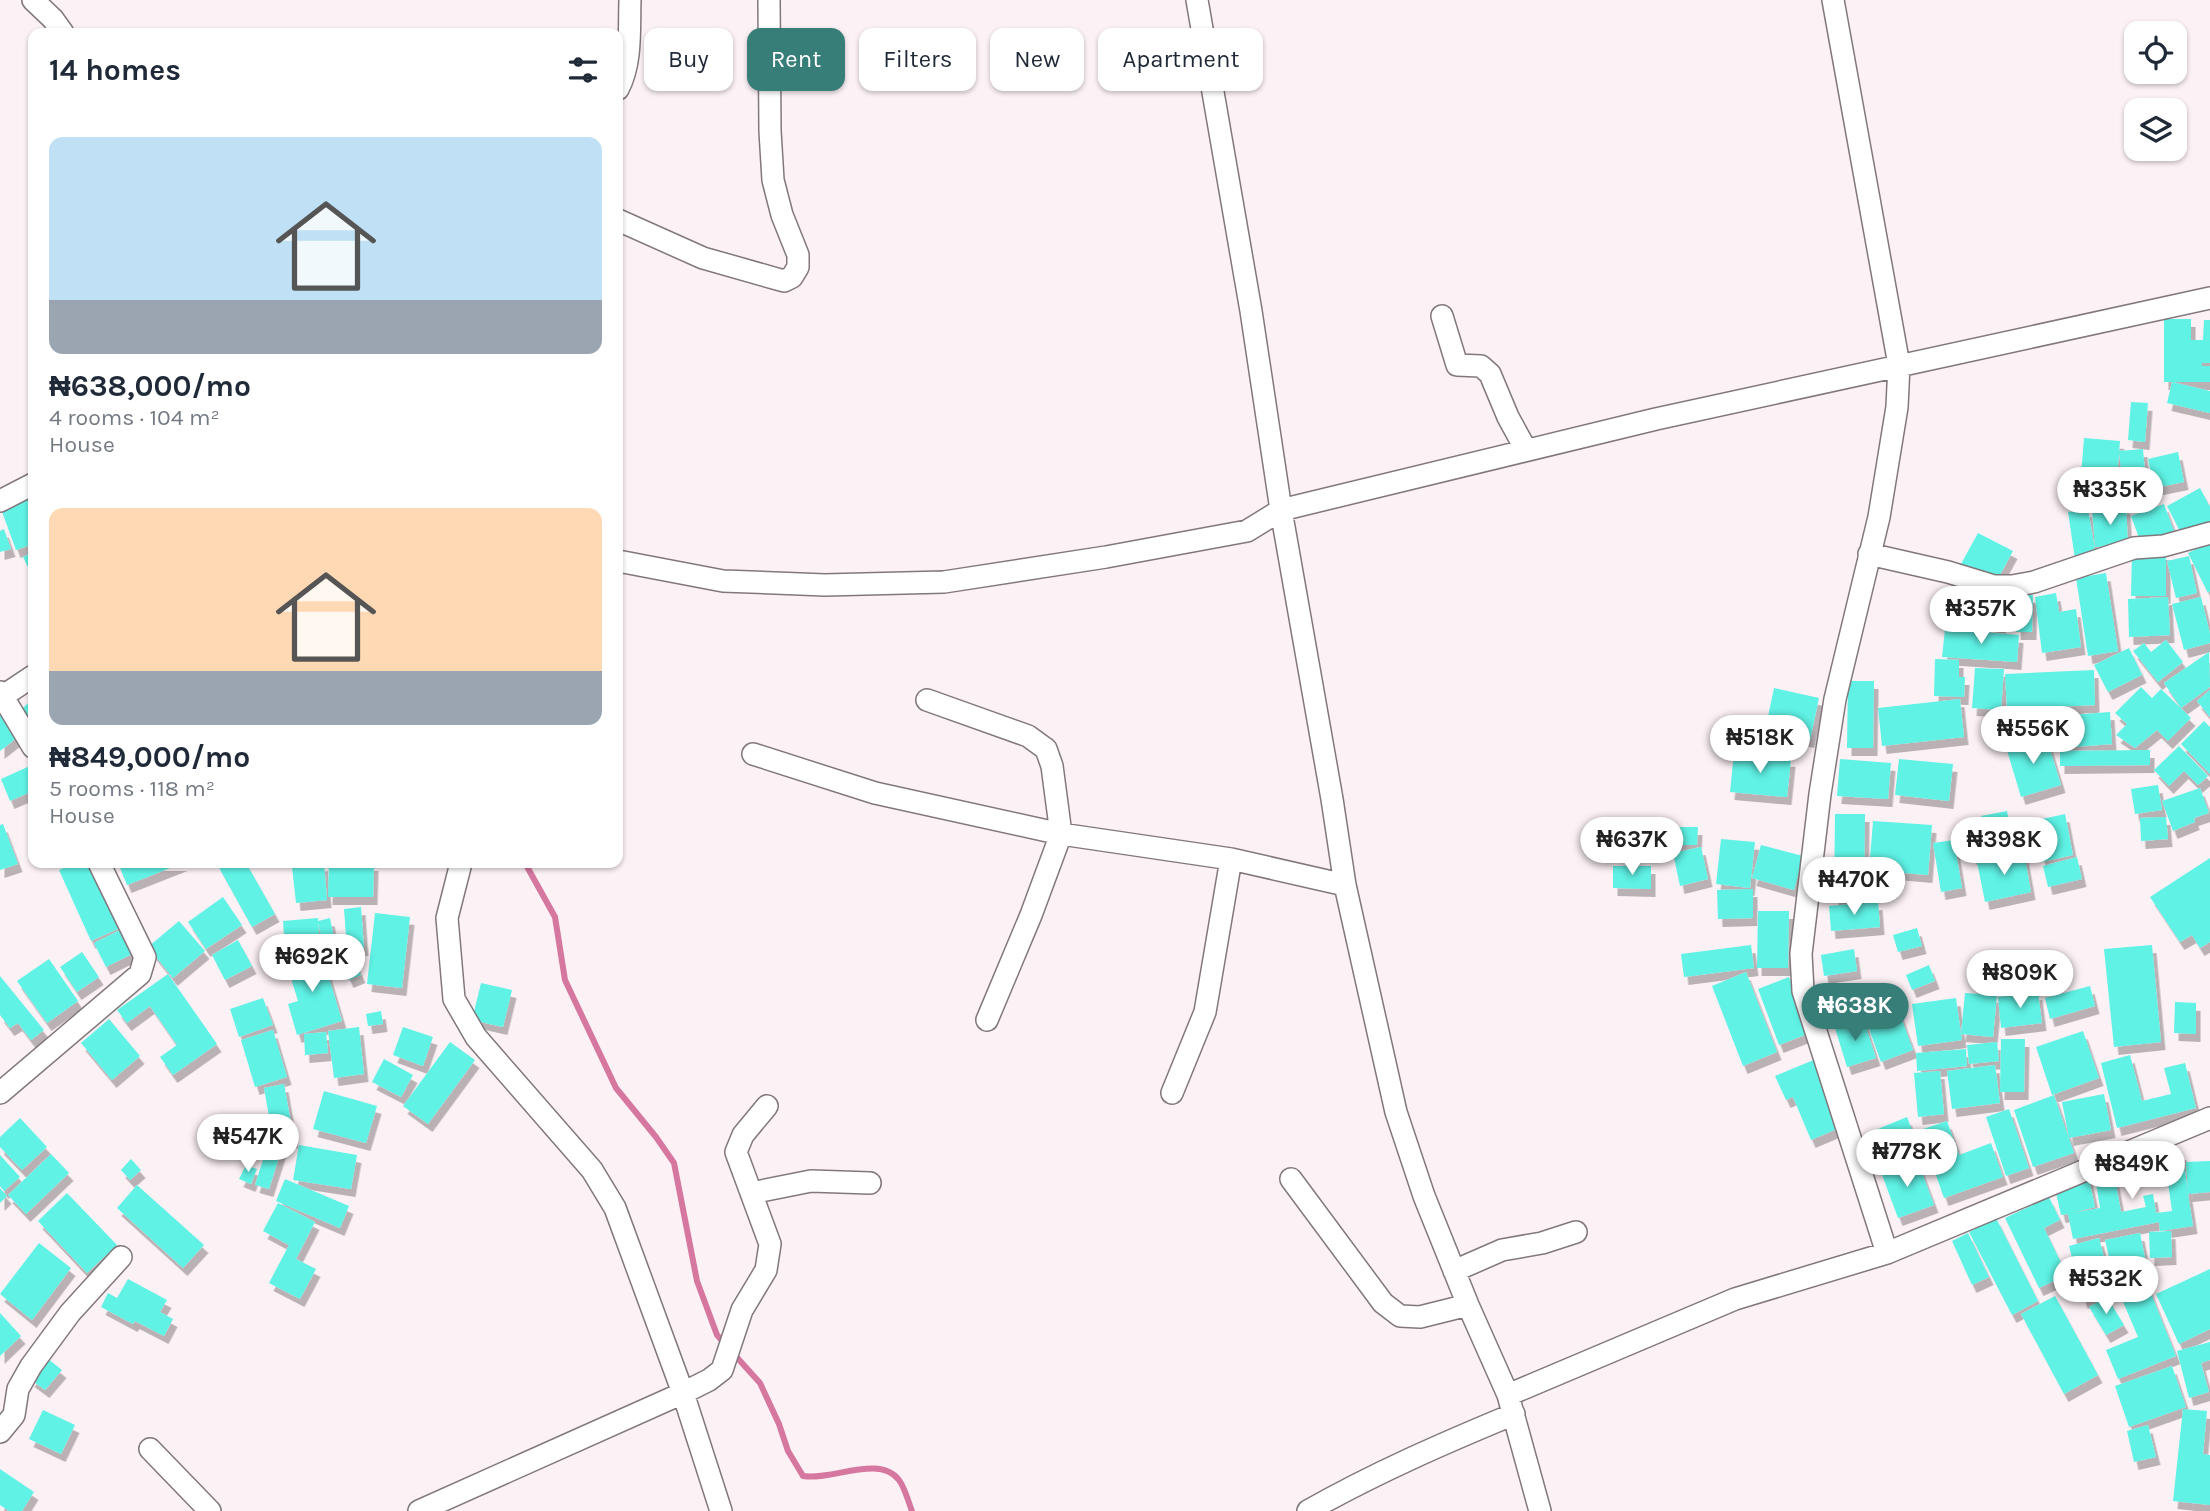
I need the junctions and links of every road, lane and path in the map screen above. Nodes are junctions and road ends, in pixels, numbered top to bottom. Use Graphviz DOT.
graph roads {
  1 [pos="33,0"];
  2 [pos="630,0"];
  3 [pos="769,0"];
  4 [pos="1197,0"];
  5 [pos="1833,0"];
  6 [pos="59,28"];
  7 [pos="623,80"];
  8 [pos="623,222"];
  9 [pos="2210,298"];
  10 [pos="1442,316"];
  11 [pos="1899,365"];
  12 [pos="1526,450"];
  13 [pos="28,487"];
  14 [pos="0,501"];
  15 [pos="1281,509"];
  16 [pos="2210,533"];
  17 [pos="1869,554"];
  18 [pos="623,562"];
  19 [pos="28,679"];
  20 [pos="1,696"];
  21 [pos="927,700"];
  22 [pos="28,739"];
  23 [pos="753,754"];
  24 [pos="1061,834"];
  25 [pos="1231,859"];
  26 [pos="101,868"];
  27 [pos="460,868"];
  28 [pos="1345,885"];
  29 [pos="987,1020"];
  30 [pos="0,1093"];
  31 [pos="1172,1093"];
  32 [pos="767,1106"];
  33 [pos="2210,1118"];
  34 [pos="1291,1179"];
  35 [pos="870,1183"];
  36 [pos="751,1193"];
  37 [pos="1576,1232"];
  38 [pos="1887,1253"];
  39 [pos="121,1257"];
  40 [pos="1454,1271"];
  41 [pos="1468,1305"];
  42 [pos="683,1393"];
  43 [pos="1511,1405"];
  44 [pos="0,1432"];
  45 [pos="150,1449"];
  46 [pos="210,1511"];
  47 [pos="419,1511"];
  48 [pos="721,1511"];
  49 [pos="1308,1511"];
  50 [pos="1540,1511"];
  1 -- 6 [label="street"];
  2 -- 7 [label="street"];
  3 -- 8 [label="street"];
  4 -- 15 [label="street"];
  5 -- 11 [label="street"];
  9 -- 11 [label="street"];
  10 -- 12 [label="street"];
  11 -- 12 [label="street"];
  11 -- 17 [label="street"];
  12 -- 15 [label="street"];
  13 -- 14 [label="street"];
  15 -- 18 [label="street"];
  15 -- 28 [label="street"];
  16 -- 17 [label="street"];
  17 -- 38 [label="street"];
  19 -- 20 [label="street"];
  20 -- 22 [label="street"];
  21 -- 24 [label="street"];
  23 -- 24 [label="street"];
  24 -- 25 [label="street"];
  24 -- 29 [label="street"];
  25 -- 28 [label="street"];
  25 -- 31 [label="street"];
  26 -- 30 [label="street"];
  27 -- 42 [label="street"];
  28 -- 40 [label="street"];
  32 -- 36 [label="street"];
  33 -- 38 [label="street"];
  34 -- 41 [label="street"];
  35 -- 36 [label="street"];
  36 -- 42 [label="street"];
  37 -- 40 [label="street"];
  38 -- 43 [label="street"];
  39 -- 44 [label="street"];
  40 -- 41 [label="street"];
  41 -- 43 [label="street"];
  42 -- 47 [label="street"];
  42 -- 48 [label="street"];
  43 -- 49 [label="street"];
  43 -- 50 [label="street"];
  45 -- 46 [label="street"];
}
